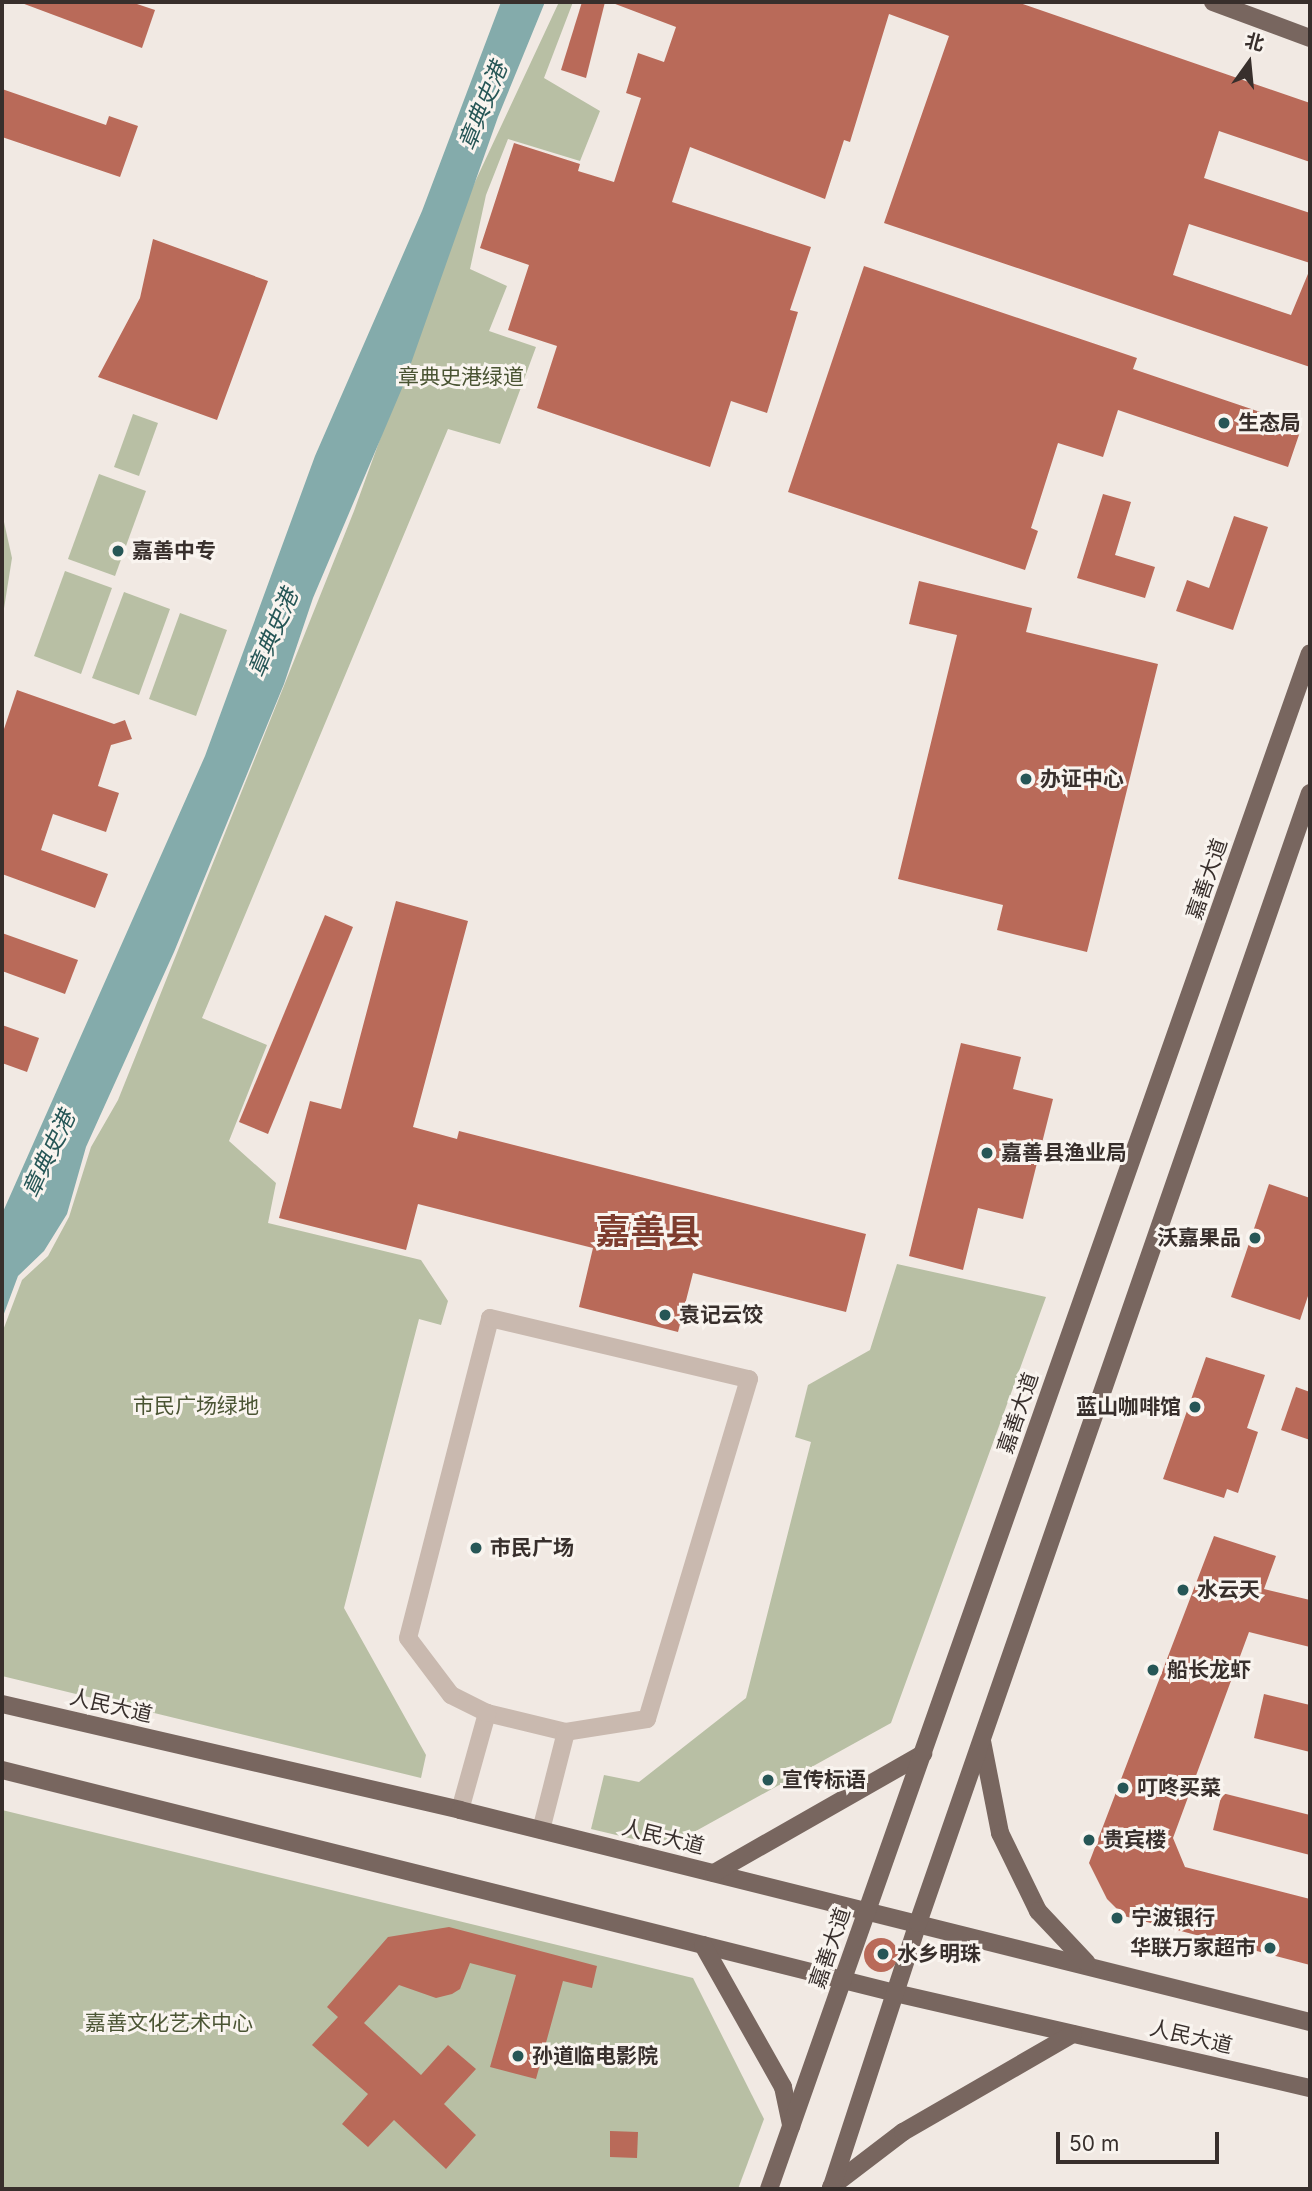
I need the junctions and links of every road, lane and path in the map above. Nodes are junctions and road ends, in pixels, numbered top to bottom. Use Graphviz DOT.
graph roads {
  1 [pos="1213,2"];
  2 [pos="1310,38"];
  3 [pos="1310,653"];
  4 [pos="1310,793"];
  5 [pos="2,1704"];
  6 [pos="487,1713"];
  7 [pos="566,1732"];
  8 [pos="982,1741"];
  9 [pos="923,1754"];
  10 [pos="2,1770"];
  11 [pos="460,1810"];
  12 [pos="541,1829"];
  13 [pos="714,1873"];
  14 [pos="867,1911"];
  15 [pos="918,1923"];
  16 [pos="703,1945"];
  17 [pos="1087,1964"];
  18 [pos="843,1980"];
  19 [pos="895,1993"];
  20 [pos="1310,2022"];
  21 [pos="1073,2034"];
  22 [pos="1310,2088"];
  23 [pos="791,2128"];
  24 [pos="831,2188"];
  25 [pos="769,2189"];
  1 -- 2 [label="main road"];
  3 -- 9 [label="main road, 嘉善大道"];
  4 -- 8 [label="main road"];
  5 -- 11 [label="main road, 人民大道"];
  6 -- 7 [label="lane"];
  6 -- 7 [label="lane"];
  6 -- 11 [label="lane"];
  7 -- 12 [label="lane"];
  8 -- 15 [label="main road"];
  8 -- 17 [label="main road"];
  9 -- 13 [label="main road"];
  9 -- 14 [label="main road, 嘉善大道"];
  10 -- 16 [label="main road, 人民大道"];
  11 -- 12 [label="main road, 人民大道"];
  12 -- 13 [label="main road, 人民大道"];
  13 -- 14 [label="main road, 人民大道"];
  14 -- 15 [label="main road, 人民大道"];
  14 -- 18 [label="main road, 嘉善大道"];
  15 -- 17 [label="main road, 人民大道"];
  15 -- 19 [label="main road"];
  16 -- 18 [label="main road, 人民大道"];
  16 -- 23 [label="main road"];
  17 -- 20 [label="main road, 人民大道"];
  18 -- 19 [label="main road, 人民大道"];
  18 -- 23 [label="main road, 嘉善大道"];
  19 -- 21 [label="main road, 人民大道"];
  19 -- 24 [label="main road"];
  21 -- 22 [label="main road, 人民大道"];
  21 -- 24 [label="main road"];
  23 -- 25 [label="main road, 嘉善大道"];
}
